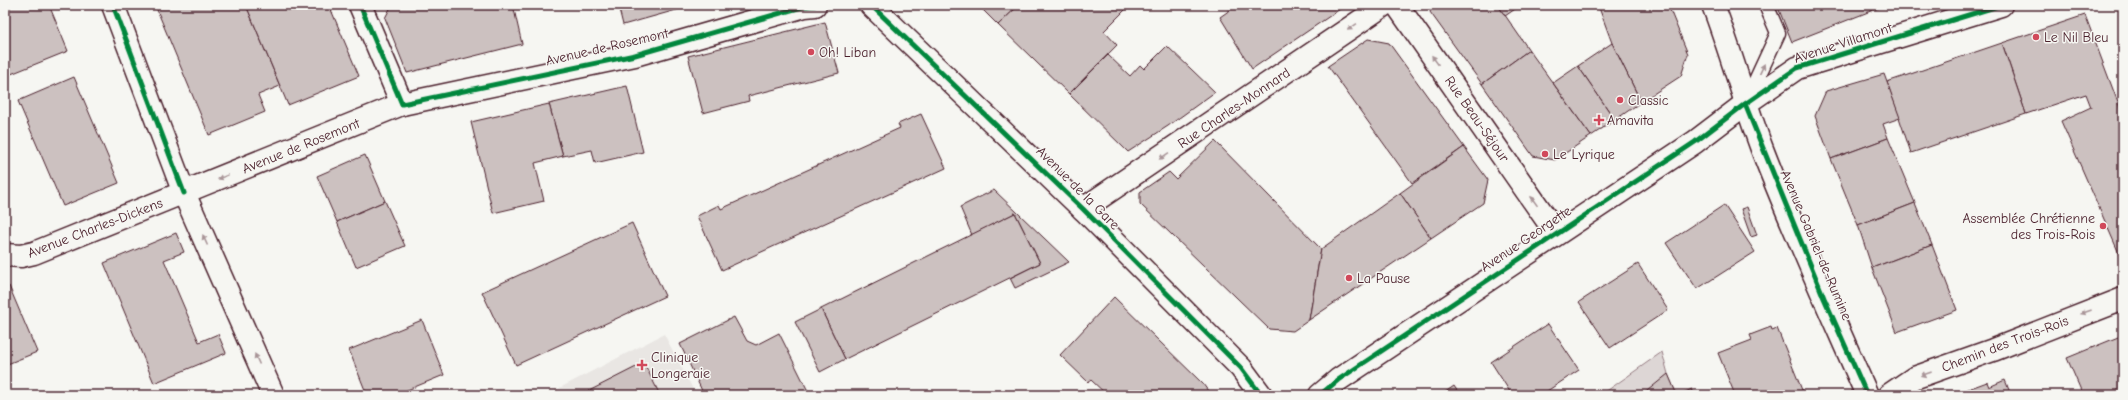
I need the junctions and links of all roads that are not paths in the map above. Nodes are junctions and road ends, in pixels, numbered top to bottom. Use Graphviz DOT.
graph roads {
  1 [pos="113,5"];
  2 [pos="360,5"];
  3 [pos="815,5"];
  4 [pos="871,5"];
  5 [pos="1384,5"];
  6 [pos="1397,5"];
  7 [pos="1712,5"];
  8 [pos="1766,5"];
  9 [pos="2001,5"];
  10 [pos="402,104"];
  11 [pos="1745,104"];
  12 [pos="184,194"];
  13 [pos="1082,209"];
  14 [pos="1556,233"];
  15 [pos="5,255"];
  16 [pos="2123,299"];
  17 [pos="273,395"];
  18 [pos="1261,395"];
  19 [pos="1320,395"];
  20 [pos="1867,395"];
  21 [pos="1889,395"];
  1 -- 12 [label="street"];
  2 -- 10 [label="street"];
  3 -- 10 [label="street, Avenue de Rosemont"];
  4 -- 13 [label="street, Avenue de la Gare"];
  5 -- 13 [label="street, Rue Charles-Monnard, one-way"];
  14 -- 6 [label="street, Rue Beau-Séjour, one-way"];
  7 -- 11 [label="street, Avenue Gabriel-de-Rumine"];
  11 -- 8 [label="lane, one-way"];
  9 -- 11 [label="street, Avenue Villamont"];
  10 -- 12 [label="street, Avenue de Rosemont, one-way"];
  11 -- 14 [label="street, Avenue Georgette"];
  11 -- 20 [label="street, Avenue Gabriel-de-Rumine"];
  12 -- 15 [label="street, Avenue Charles-Dickens"];
  17 -- 12 [label="street, one-way"];
  13 -- 18 [label="street, Avenue de la Gare"];
  14 -- 19 [label="street, Avenue Georgette"];
  16 -- 21 [label="street, Chemin des Trois-Rois, one-way"];
}
